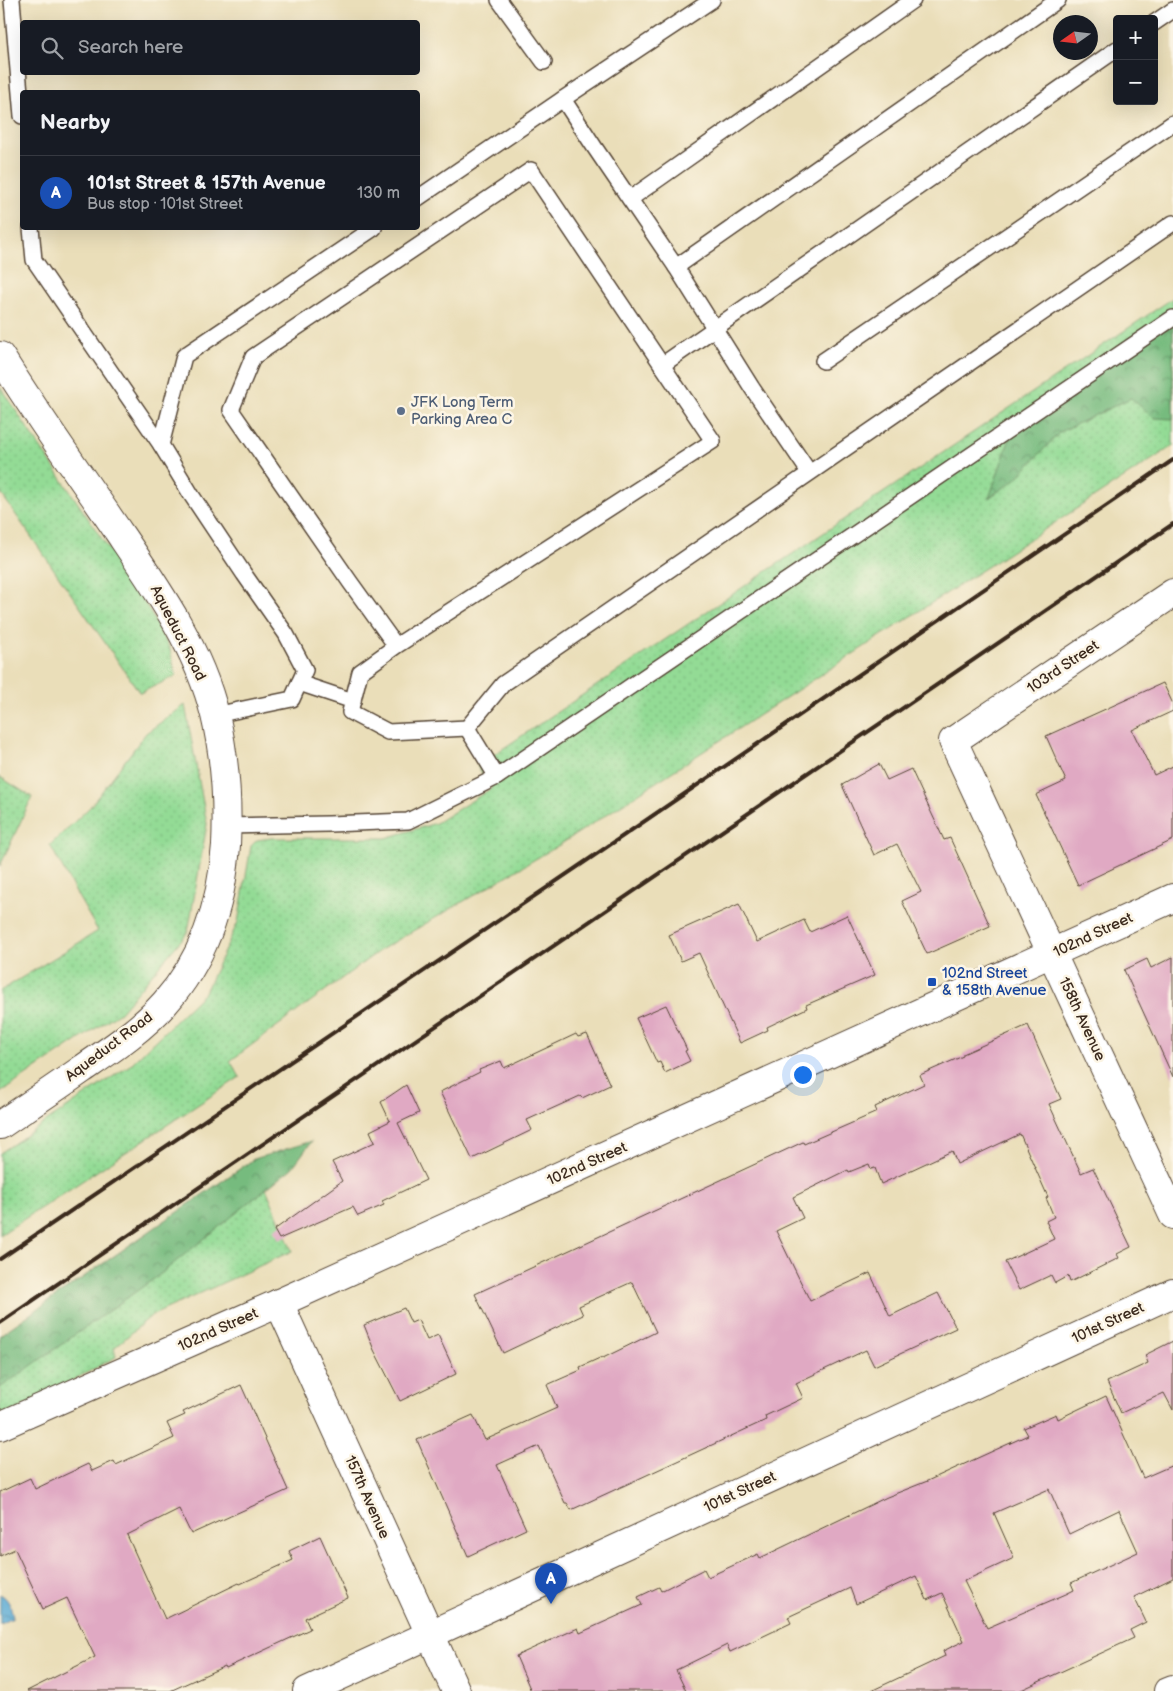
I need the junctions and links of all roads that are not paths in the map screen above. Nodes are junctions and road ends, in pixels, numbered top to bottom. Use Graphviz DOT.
graph roads {
  1 [pos="12,0"];
  2 [pos="499,0"];
  3 [pos="712,0"];
  4 [pos="913,0"];
  5 [pos="1058,0"];
  6 [pos="1173,10"];
  7 [pos="1158,20"];
  8 [pos="1113,52"];
  9 [pos="544,62"];
  10 [pos="20,93"];
  11 [pos="563,99"];
  12 [pos="1173,123"];
  13 [pos="420,197"];
  14 [pos="630,199"];
  15 [pos="1173,223"];
  16 [pos="32,230"];
  17 [pos="371,230"];
  18 [pos="676,267"];
  19 [pos="1173,318"];
  20 [pos="715,328"];
  21 [pos="0,356"];
  22 [pos="823,361"];
  23 [pos="662,365"];
  24 [pos="161,445"];
  25 [pos="809,472"];
  26 [pos="1173,593"];
  27 [pos="396,646"];
  28 [pos="299,683"];
  29 [pos="353,701"];
  30 [pos="215,715"];
  31 [pos="467,728"];
  32 [pos="953,741"];
  33 [pos="497,777"];
  34 [pos="227,826"];
  35 [pos="1173,898"];
  36 [pos="1052,954"];
  37 [pos="0,1125"];
  38 [pos="1173,1215"];
  39 [pos="1173,1293"];
  40 [pos="279,1303"];
  41 [pos="0,1426"];
  42 [pos="429,1634"];
  43 [pos="1173,1689"];
  44 [pos="307,1691"];
  45 [pos="456,1691"];
  46 [pos="1168,1691"];
  1 -- 10 [label="lane"];
  2 -- 9 [label="lane"];
  3 -- 11 [label="lane"];
  4 -- 14 [label="lane"];
  5 -- 18 [label="lane"];
  6 -- 7 [label="lane"];
  8 -- 20 [label="lane"];
  11 -- 13 [label="lane"];
  11 -- 14 [label="lane"];
  12 -- 22 [label="lane"];
  14 -- 18 [label="lane"];
  15 -- 25 [label="lane"];
  16 -- 24 [label="lane"];
  17 -- 24 [label="lane"];
  18 -- 20 [label="lane"];
  19 -- 33 [label="lane"];
  20 -- 23 [label="lane"];
  20 -- 25 [label="lane"];
  21 -- 30 [label="street, Aqueduct Road"];
  23 -- 27 [label="lane"];
  23 -- 27 [label="lane"];
  24 -- 28 [label="lane"];
  25 -- 31 [label="lane"];
  26 -- 32 [label="street, 103rd Street"];
  27 -- 29 [label="lane"];
  28 -- 29 [label="lane"];
  28 -- 30 [label="lane"];
  29 -- 31 [label="lane"];
  30 -- 34 [label="street, Aqueduct Road"];
  31 -- 33 [label="lane"];
  32 -- 36 [label="street, 158th Avenue"];
  33 -- 34 [label="lane"];
  34 -- 37 [label="street, Aqueduct Road"];
  35 -- 36 [label="street, 102nd Street"];
  36 -- 38 [label="street, 158th Avenue"];
  36 -- 40 [label="street, 102nd Street"];
  39 -- 42 [label="street, 101st Street"];
  40 -- 41 [label="street, 102nd Street"];
  40 -- 42 [label="street, 157th Avenue"];
  42 -- 44 [label="street, 101st Street"];
  42 -- 45 [label="street, 157th Avenue"];
  43 -- 46 [label="street"];
}
